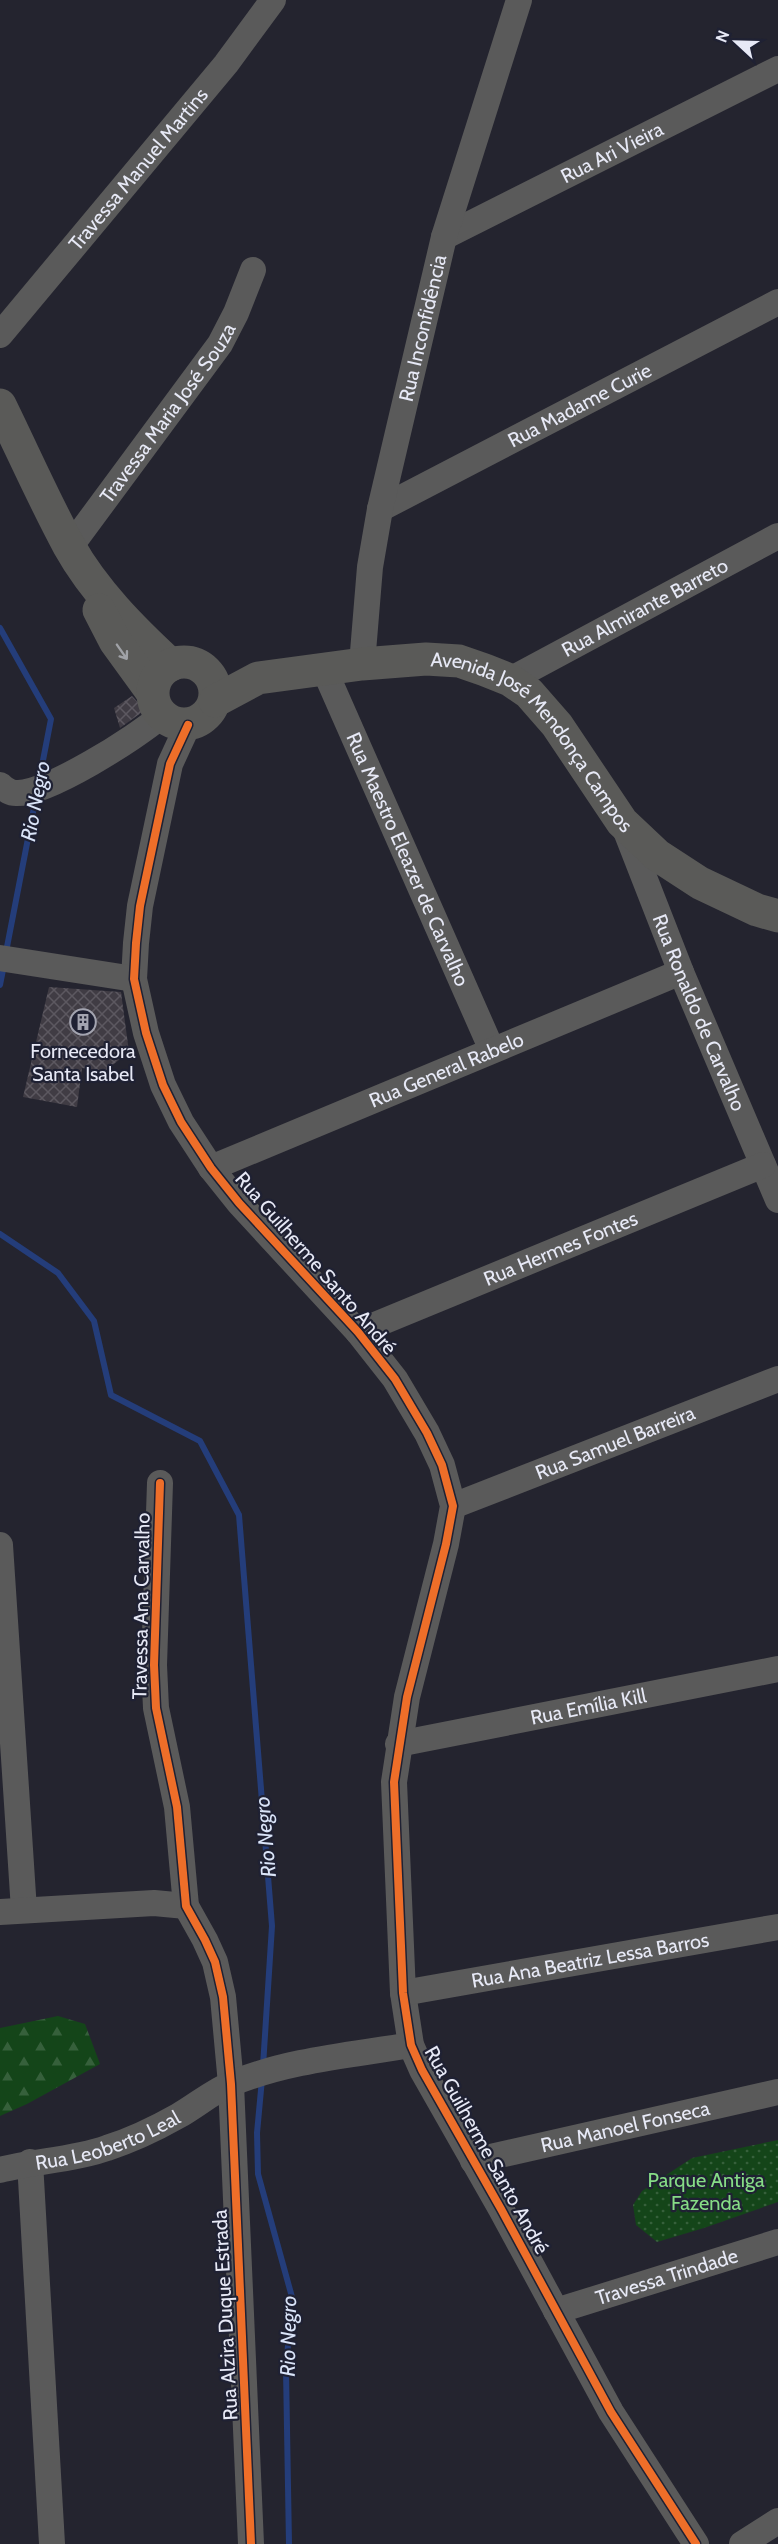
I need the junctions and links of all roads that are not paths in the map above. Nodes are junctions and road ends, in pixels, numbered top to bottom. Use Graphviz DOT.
graph roads {
  1 [pos="273,0"];
  2 [pos="519,0"];
  3 [pos="778,69"];
  4 [pos="444,237"];
  5 [pos="253,270"];
  6 [pos="778,302"];
  7 [pos="0,335"];
  8 [pos="0,405"];
  9 [pos="380,509"];
  10 [pos="778,536"];
  11 [pos="69,547"];
  12 [pos="91,579"];
  13 [pos="362,664"];
  14 [pos="171,665"];
  15 [pos="202,668"];
  16 [pos="324,669"];
  17 [pos="258,678"];
  18 [pos="510,680"];
  19 [pos="214,701"];
  20 [pos="167,713"];
  21 [pos="0,785"];
  22 [pos="622,822"];
  23 [pos="778,916"];
  24 [pos="10,959"];
  25 [pos="681,972"];
  26 [pos="134,979"];
  27 [pos="492,1050"];
  28 [pos="763,1165"];
  29 [pos="211,1168"];
  30 [pos="778,1200"];
  31 [pos="358,1332"];
  32 [pos="778,1379"];
  33 [pos="160,1483"];
  34 [pos="453,1506"];
  35 [pos="0,1545"];
  36 [pos="778,1669"];
  37 [pos="398,1744"];
  38 [pos="186,1906"];
  39 [pos="12,1911"];
  40 [pos="778,1928"];
  41 [pos="403,1993"];
  42 [pos="411,2045"];
  43 [pos="231,2084"];
  44 [pos="778,2092"];
  45 [pos="473,2161"];
  46 [pos="30,2162"];
  47 [pos="0,2170"];
  48 [pos="778,2242"];
  49 [pos="556,2311"];
  50 [pos="778,2521"];
  51 [pos="52,2544"];
  52 [pos="251,2544"];
  53 [pos="696,2544"];
  54 [pos="742,2544"];
  1 -- 7 [label="street, Travessa Manuel Martins"];
  2 -- 4 [label="street, Rua Inconfidência"];
  3 -- 4 [label="street, Rua Ari Vieira"];
  4 -- 9 [label="street, Rua Inconfidência"];
  5 -- 11 [label="street, Travessa Maria José Souza"];
  6 -- 9 [label="street, Rua Madame Curie"];
  8 -- 11 [label="main road"];
  9 -- 13 [label="street, Rua Inconfidência"];
  10 -- 18 [label="street, Rua Almirante Barreto"];
  11 -- 12 [label="main road"];
  12 -- 14 [label="main road"];
  12 -- 20 [label="main road, one-way"];
  13 -- 16 [label="main road, Avenida José Mendonça Campos"];
  13 -- 18 [label="main road, Avenida José Mendonça Campos"];
  14 -- 15 [label="main road"];
  14 -- 20 [label="main road"];
  15 -- 17 [label="main road, Avenida José Mendonça Campos"];
  15 -- 19 [label="main road"];
  16 -- 17 [label="main road, Avenida José Mendonça Campos"];
  16 -- 27 [label="street, Rua Maestro Eleazer de Carvalho"];
  17 -- 19 [label="main road, Avenida José Mendonça Campos"];
  18 -- 22 [label="main road, Avenida José Mendonça Campos"];
  19 -- 20 [label="main road"];
  20 -- 21 [label="street"];
  20 -- 26 [label="street, Rua Guilherme Santo André"];
  22 -- 23 [label="main road, Avenida José Mendonça Campos"];
  22 -- 25 [label="street, Rua Ronaldo de Carvalho"];
  24 -- 26 [label="street"];
  25 -- 27 [label="street, Rua General Rabelo"];
  25 -- 28 [label="street, Rua Ronaldo de Carvalho"];
  26 -- 29 [label="street, Rua Guilherme Santo André"];
  27 -- 29 [label="street, Rua General Rabelo"];
  28 -- 30 [label="street, Rua Ronaldo de Carvalho"];
  28 -- 31 [label="street, Rua Hermes Fontes"];
  29 -- 31 [label="street, Rua Guilherme Santo André"];
  31 -- 34 [label="street, Rua Guilherme Santo André"];
  32 -- 34 [label="street, Rua Samuel Barreira"];
  33 -- 38 [label="street, Travessa Ana Carvalho"];
  34 -- 37 [label="street, Rua Guilherme Santo André"];
  35 -- 39 [label="street"];
  36 -- 37 [label="street, Rua Emília Kill"];
  37 -- 41 [label="street, Rua Guilherme Santo André"];
  38 -- 39 [label="street"];
  38 -- 43 [label="street, Rua Alzira Duque Estrada"];
  40 -- 41 [label="street, Rua Ana Beatriz Lessa Barros"];
  41 -- 42 [label="street, Rua Guilherme Santo André"];
  42 -- 43 [label="street, Rua Leoberto Leal"];
  42 -- 45 [label="street, Rua Guilherme Santo André"];
  43 -- 46 [label="street, Rua Leoberto Leal"];
  43 -- 52 [label="street, Rua Alzira Duque Estrada"];
  44 -- 45 [label="street, Rua Manoel Fonseca"];
  45 -- 49 [label="street, Rua Guilherme Santo André"];
  46 -- 47 [label="street"];
  46 -- 51 [label="street, Rua Leoberto Leal"];
  48 -- 49 [label="street, Travessa Trindade"];
  49 -- 53 [label="street, Rua Guilherme Santo André"];
  50 -- 54 [label="street"];
}
